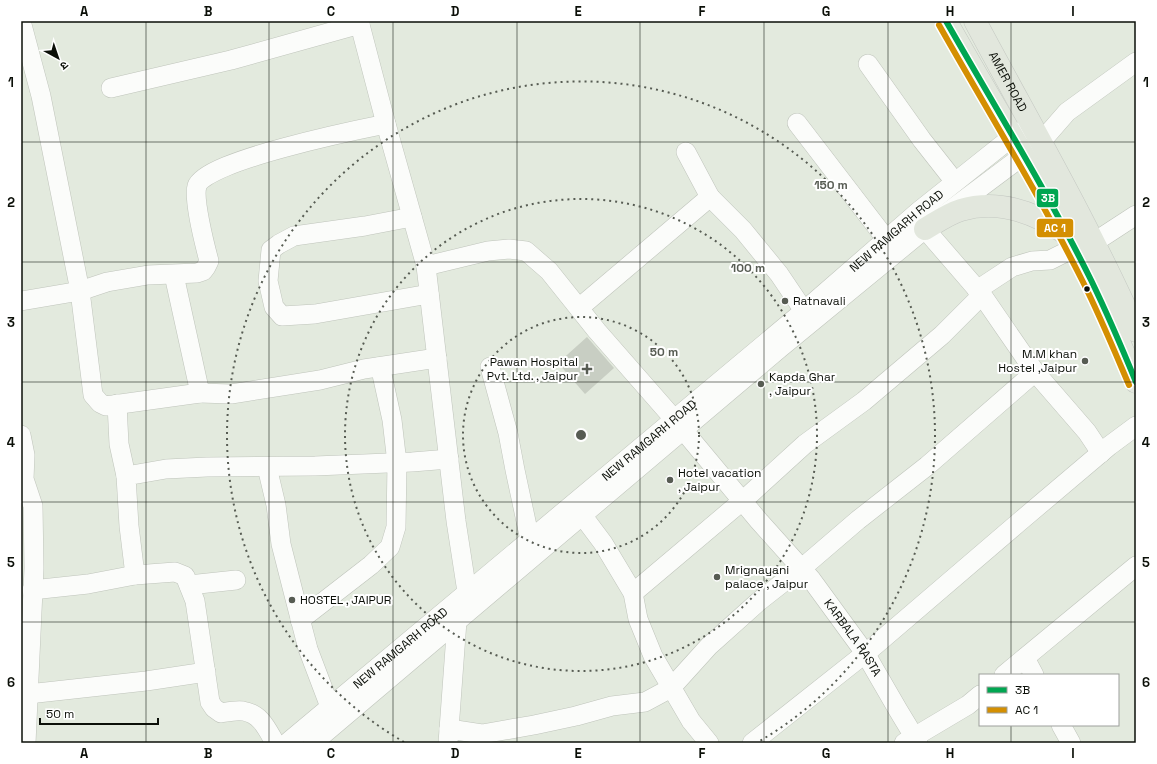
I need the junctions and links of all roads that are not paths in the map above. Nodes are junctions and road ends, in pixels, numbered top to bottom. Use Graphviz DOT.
graph roads {
  1 [pos="21,21"];
  2 [pos="946,21"];
  3 [pos="975,21"];
  4 [pos="359,23"];
  5 [pos="1136,62"];
  6 [pos="868,64"];
  7 [pos="111,88"];
  8 [pos="797,123"];
  9 [pos="386,124"];
  10 [pos="1035,134"];
  11 [pos="1017,146"];
  12 [pos="686,152"];
  13 [pos="955,182"];
  14 [pos="710,197"];
  15 [pos="1136,216"];
  16 [pos="412,217"];
  17 [pos="926,229"];
  18 [pos="886,240"];
  19 [pos="1078,242"];
  20 [pos="426,266"];
  21 [pos="174,275"];
  22 [pos="80,291"];
  23 [pos="979,293"];
  24 [pos="429,294"];
  25 [pos="21,301"];
  26 [pos="579,308"];
  27 [pos="1131,308"];
  28 [pos="804,311"];
  29 [pos="1136,331"];
  30 [pos="437,358"];
  31 [pos="378,367"];
  32 [pos="490,367"];
  33 [pos="1035,372"];
  34 [pos="1136,382"];
  35 [pos="200,393"];
  36 [pos="117,404"];
  37 [pos="678,425"];
  38 [pos="1136,426"];
  39 [pos="21,436"];
  40 [pos="1101,453"];
  41 [pos="449,459"];
  42 [pos="397,463"];
  43 [pos="267,467"];
  44 [pos="126,476"];
  45 [pos="23,479"];
  46 [pos="742,501"];
  47 [pos="582,515"];
  48 [pos="530,540"];
  49 [pos="1136,566"];
  50 [pos="801,568"];
  51 [pos="135,575"];
  52 [pos="236,580"];
  53 [pos="189,585"];
  54 [pos="32,590"];
  55 [pos="467,592"];
  56 [pos="633,593"];
  57 [pos="300,620"];
  58 [pos="457,621"];
  59 [pos="865,653"];
  60 [pos="1025,658"];
  61 [pos="206,672"];
  62 [pos="1005,674"];
  63 [pos="1033,674"];
  64 [pos="671,688"];
  65 [pos="28,694"];
  66 [pos="979,696"];
  67 [pos="330,707"];
  68 [pos="1062,726"];
  69 [pos="448,736"];
  70 [pos="912,741"];
  71 [pos="26,743"];
  72 [pos="275,743"];
  73 [pos="287,743"];
  74 [pos="313,743"];
  75 [pos="709,743"];
  76 [pos="752,743"];
  77 [pos="1071,743"];
  1 -- 22 [label="street"];
  2 -- 11 [label="main road, AMER ROAD"];
  3 -- 10 [label="main road, AMER ROAD"];
  4 -- 7 [label="street"];
  4 -- 9 [label="street"];
  5 -- 10 [label="street, NEW RAMGARH ROAD"];
  6 -- 13 [label="street"];
  8 -- 18 [label="street"];
  9 -- 16 [label="street"];
  9 -- 21 [label="street"];
  10 -- 11 [label="street, NEW RAMGARH ROAD"];
  10 -- 19 [label="main road, AMER ROAD"];
  11 -- 13 [label="street, NEW RAMGARH ROAD"];
  11 -- 17 [label="street, NEW RAMGARH ROAD"];
  11 -- 19 [label="main road"];
  12 -- 14 [label="street"];
  13 -- 18 [label="street, NEW RAMGARH ROAD"];
  14 -- 26 [label="street"];
  14 -- 28 [label="street"];
  15 -- 19 [label="street"];
  16 -- 20 [label="street"];
  16 -- 24 [label="street"];
  17 -- 19 [label="main road"];
  17 -- 23 [label="street"];
  17 -- 37 [label="street, NEW RAMGARH ROAD"];
  18 -- 28 [label="street, NEW RAMGARH ROAD"];
  19 -- 23 [label="street"];
  19 -- 27 [label="main road"];
  19 -- 34 [label="main road"];
  20 -- 24 [label="street"];
  20 -- 26 [label="street, KARBALA RASTA"];
  21 -- 22 [label="street"];
  21 -- 35 [label="street"];
  22 -- 25 [label="street"];
  22 -- 36 [label="street"];
  23 -- 33 [label="street"];
  23 -- 46 [label="street"];
  24 -- 30 [label="street"];
  26 -- 37 [label="street, KARBALA RASTA"];
  27 -- 29 [label="main road"];
  28 -- 37 [label="street, NEW RAMGARH ROAD"];
  30 -- 31 [label="street"];
  30 -- 41 [label="street"];
  31 -- 35 [label="street"];
  31 -- 42 [label="street"];
  32 -- 48 [label="street"];
  33 -- 40 [label="street"];
  33 -- 50 [label="street"];
  35 -- 36 [label="street"];
  36 -- 44 [label="street"];
  37 -- 46 [label="street, KARBALA RASTA"];
  37 -- 47 [label="street, NEW RAMGARH ROAD"];
  37 -- 48 [label="street, NEW RAMGARH ROAD"];
  38 -- 40 [label="street"];
  39 -- 45 [label="street"];
  40 -- 59 [label="street"];
  41 -- 42 [label="street"];
  41 -- 55 [label="street"];
  42 -- 43 [label="street"];
  42 -- 57 [label="street"];
  43 -- 44 [label="street"];
  43 -- 57 [label="street"];
  44 -- 51 [label="street"];
  45 -- 54 [label="street"];
  46 -- 50 [label="street, KARBALA RASTA"];
  46 -- 56 [label="street"];
  47 -- 56 [label="street"];
  47 -- 58 [label="street, NEW RAMGARH ROAD"];
  48 -- 55 [label="street, NEW RAMGARH ROAD"];
  49 -- 60 [label="street"];
  50 -- 59 [label="street, KARBALA RASTA"];
  50 -- 64 [label="street"];
  51 -- 53 [label="street"];
  51 -- 54 [label="street"];
  52 -- 53 [label="street"];
  53 -- 61 [label="street"];
  54 -- 65 [label="street"];
  55 -- 58 [label="street"];
  55 -- 67 [label="street, NEW RAMGARH ROAD"];
  56 -- 64 [label="street"];
  57 -- 67 [label="street"];
  58 -- 69 [label="street"];
  58 -- 74 [label="street, NEW RAMGARH ROAD"];
  59 -- 70 [label="street, KARBALA RASTA"];
  59 -- 76 [label="street"];
  60 -- 62 [label="street"];
  60 -- 63 [label="street"];
  61 -- 65 [label="street"];
  61 -- 72 [label="street"];
  64 -- 69 [label="street"];
  64 -- 75 [label="street"];
  65 -- 71 [label="street"];
  66 -- 70 [label="street"];
  67 -- 73 [label="street, NEW RAMGARH ROAD"];
  68 -- 77 [label="street"];
}
